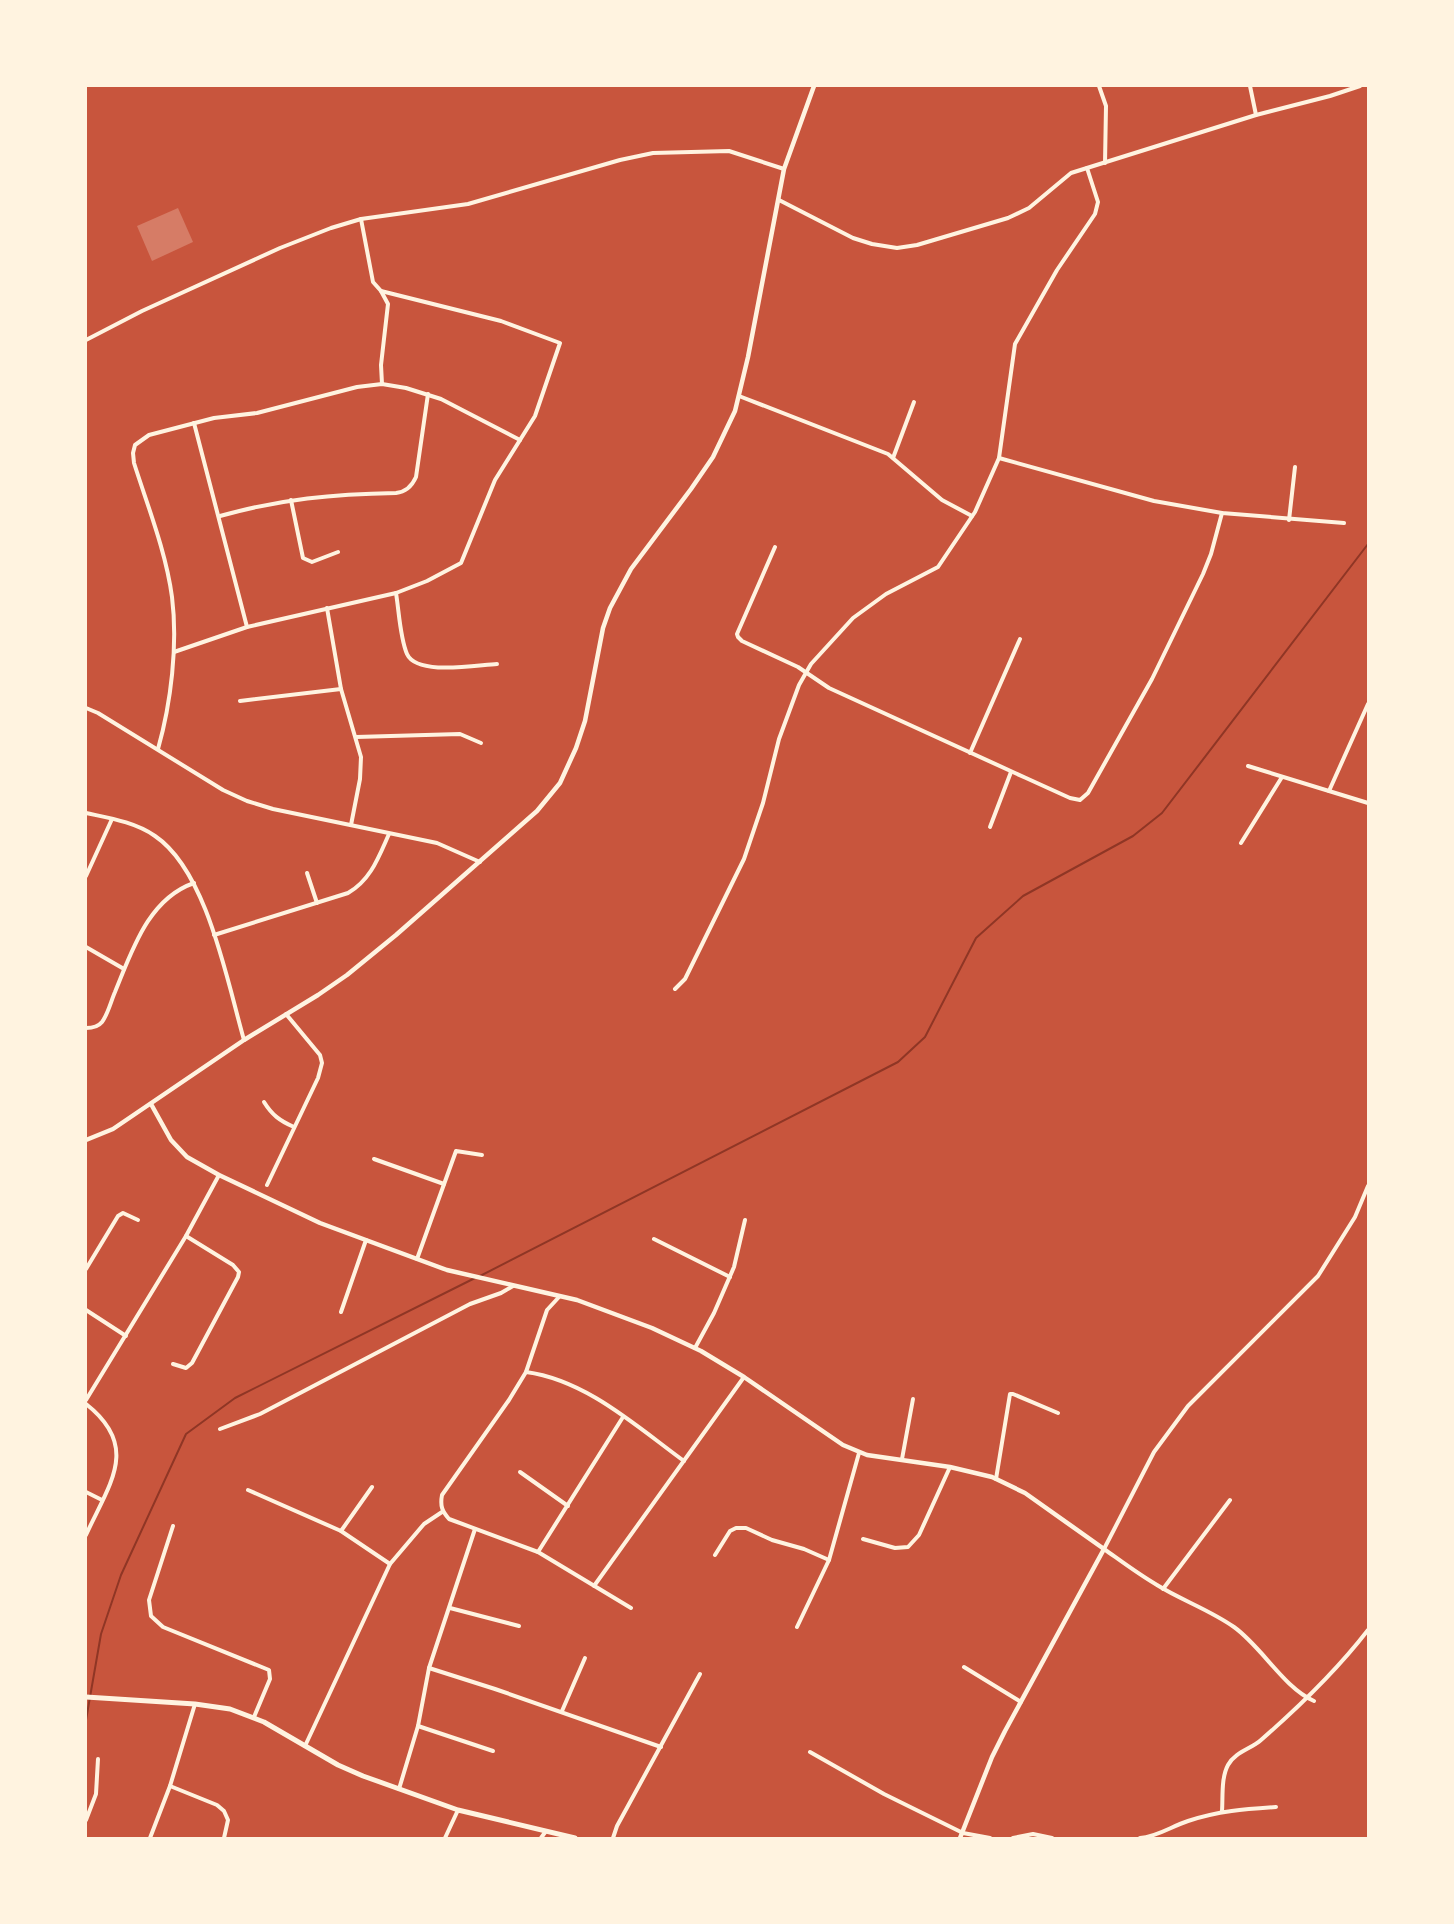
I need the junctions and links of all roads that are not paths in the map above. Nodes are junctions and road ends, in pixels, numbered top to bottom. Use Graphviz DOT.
graph roads {
  1 [pos="814,86"];
  2 [pos="1099,86"];
  3 [pos="1250,86"];
  4 [pos="1360,86"];
  5 [pos="1256,115"];
  6 [pos="1105,163"];
  7 [pos="1087,168"];
  8 [pos="784,169"];
  9 [pos="779,200"];
  10 [pos="361,219"];
  11 [pos="381,291"];
  12 [pos="86,340"];
  13 [pos="382,384"];
  14 [pos="428,394"];
  15 [pos="739,396"];
  16 [pos="914,402"];
  17 [pos="194,423"];
  18 [pos="520,440"];
  19 [pos="893,458"];
  20 [pos="999,458"];
  21 [pos="1295,468"];
  22 [pos="291,500"];
  23 [pos="1222,513"];
  24 [pos="220,516"];
  25 [pos="972,516"];
  26 [pos="1288,520"];
  27 [pos="1344,523"];
  28 [pos="775,547"];
  29 [pos="338,552"];
  30 [pos="396,593"];
  31 [pos="327,608"];
  32 [pos="247,627"];
  33 [pos="1020,639"];
  34 [pos="174,652"];
  35 [pos="497,664"];
  36 [pos="806,672"];
  37 [pos="341,689"];
  38 [pos="240,701"];
  39 [pos="1368,704"];
  40 [pos="86,708"];
  41 [pos="357,737"];
  42 [pos="481,744"];
  43 [pos="158,749"];
  44 [pos="970,753"];
  45 [pos="1248,766"];
  46 [pos="1011,772"];
  47 [pos="1282,777"];
  48 [pos="1329,791"];
  49 [pos="1368,803"];
  50 [pos="86,813"];
  51 [pos="112,819"];
  52 [pos="351,825"];
  53 [pos="990,827"];
  54 [pos="389,834"];
  55 [pos="1241,843"];
  56 [pos="480,862"];
  57 [pos="307,873"];
  58 [pos="86,876"];
  59 [pos="194,883"];
  60 [pos="317,903"];
  61 [pos="214,935"];
  62 [pos="86,947"];
  63 [pos="124,969"];
  64 [pos="675,989"];
  65 [pos="286,1014"];
  66 [pos="86,1028"];
  67 [pos="244,1040"];
  68 [pos="264,1102"];
  69 [pos="151,1104"];
  70 [pos="294,1127"];
  71 [pos="86,1140"];
  72 [pos="482,1155"];
  73 [pos="374,1159"];
  74 [pos="219,1175"];
  75 [pos="444,1184"];
  76 [pos="267,1185"];
  77 [pos="1368,1186"];
  78 [pos="138,1220"];
  79 [pos="744,1220"];
  80 [pos="186,1236"];
  81 [pos="654,1239"];
  82 [pos="366,1240"];
  83 [pos="417,1259"];
  84 [pos="86,1269"];
  85 [pos="730,1276"];
  86 [pos="513,1286"];
  87 [pos="559,1297"];
  88 [pos="86,1310"];
  89 [pos="341,1312"];
  90 [pos="126,1336"];
  91 [pos="695,1348"];
  92 [pos="173,1364"];
  93 [pos="526,1372"];
  94 [pos="744,1377"];
  95 [pos="913,1399"];
  96 [pos="86,1402"];
  97 [pos="1058,1413"];
  98 [pos="622,1417"];
  99 [pos="220,1429"];
  100 [pos="859,1453"];
  101 [pos="902,1460"];
  102 [pos="684,1461"];
  103 [pos="950,1467"];
  104 [pos="520,1472"];
  105 [pos="996,1479"];
  106 [pos="372,1487"];
  107 [pos="249,1490"];
  108 [pos="86,1492"];
  109 [pos="102,1500"];
  110 [pos="1230,1500"];
  111 [pos="568,1506"];
  112 [pos="442,1512"];
  113 [pos="173,1526"];
  114 [pos="475,1529"];
  115 [pos="341,1531"];
  116 [pos="86,1535"];
  117 [pos="863,1539"];
  118 [pos="1104,1549"];
  119 [pos="538,1552"];
  120 [pos="715,1555"];
  121 [pos="829,1560"];
  122 [pos="390,1564"];
  123 [pos="594,1586"];
  124 [pos="1163,1589"];
  125 [pos="450,1608"];
  126 [pos="631,1608"];
  127 [pos="519,1626"];
  128 [pos="797,1627"];
  129 [pos="1368,1630"];
  130 [pos="585,1658"];
  131 [pos="964,1667"];
  132 [pos="429,1668"];
  133 [pos="700,1674"];
  134 [pos="86,1696"];
  135 [pos="1307,1698"];
  136 [pos="1314,1701"];
  137 [pos="1022,1702"];
  138 [pos="195,1704"];
  139 [pos="562,1711"];
  140 [pos="254,1718"];
  141 [pos="418,1726"];
  142 [pos="305,1747"];
  143 [pos="661,1747"];
  144 [pos="493,1751"];
  145 [pos="810,1752"];
  146 [pos="98,1759"];
  147 [pos="170,1786"];
  148 [pos="399,1789"];
  149 [pos="1276,1807"];
  150 [pos="458,1810"];
  151 [pos="1222,1811"];
  152 [pos="86,1820"];
  153 [pos="546,1831"];
  154 [pos="962,1836"];
  155 [pos="150,1839"];
  156 [pos="224,1839"];
  157 [pos="445,1839"];
  158 [pos="541,1839"];
  159 [pos="575,1839"];
  160 [pos="614,1839"];
  161 [pos="990,1839"];
  162 [pos="1013,1839"];
  163 [pos="1052,1839"];
  164 [pos="1140,1839"];
  1 -- 8 [label="street"];
  2 -- 6 [label="street"];
  3 -- 5 [label="street"];
  4 -- 5 [label="street"];
  5 -- 6 [label="street"];
  6 -- 7 [label="street"];
  7 -- 9 [label="street"];
  7 -- 20 [label="street"];
  8 -- 9 [label="street"];
  8 -- 10 [label="street"];
  9 -- 15 [label="street"];
  10 -- 11 [label="street"];
  10 -- 12 [label="street"];
  11 -- 13 [label="street"];
  11 -- 18 [label="street"];
  13 -- 14 [label="street"];
  13 -- 17 [label="street"];
  14 -- 18 [label="street"];
  14 -- 22 [label="street"];
  15 -- 19 [label="street"];
  15 -- 56 [label="street"];
  16 -- 19 [label="street"];
  17 -- 24 [label="street"];
  17 -- 34 [label="street"];
  18 -- 30 [label="street"];
  19 -- 25 [label="street"];
  20 -- 23 [label="street"];
  20 -- 25 [label="street"];
  21 -- 26 [label="street"];
  22 -- 24 [label="street"];
  22 -- 29 [label="street"];
  23 -- 26 [label="street"];
  23 -- 46 [label="street"];
  24 -- 32 [label="street"];
  25 -- 36 [label="street"];
  26 -- 27 [label="street"];
  28 -- 36 [label="street"];
  30 -- 31 [label="street"];
  30 -- 35 [label="street"];
  31 -- 32 [label="street"];
  31 -- 37 [label="street"];
  32 -- 34 [label="street"];
  33 -- 44 [label="street"];
  34 -- 43 [label="street"];
  36 -- 44 [label="street"];
  36 -- 64 [label="street"];
  37 -- 38 [label="street"];
  37 -- 41 [label="street"];
  39 -- 48 [label="street"];
  40 -- 43 [label="street"];
  41 -- 42 [label="street"];
  41 -- 52 [label="street"];
  43 -- 52 [label="street"];
  44 -- 46 [label="street"];
  45 -- 47 [label="street"];
  46 -- 53 [label="street"];
  47 -- 48 [label="street"];
  47 -- 55 [label="street"];
  48 -- 49 [label="street"];
  50 -- 51 [label="street"];
  51 -- 58 [label="street"];
  51 -- 59 [label="street"];
  52 -- 54 [label="street"];
  54 -- 56 [label="street"];
  54 -- 60 [label="street"];
  56 -- 65 [label="street"];
  57 -- 60 [label="street"];
  59 -- 61 [label="street"];
  59 -- 63 [label="street"];
  60 -- 61 [label="street"];
  61 -- 67 [label="street"];
  62 -- 63 [label="street"];
  63 -- 66 [label="street"];
  65 -- 67 [label="street"];
  65 -- 70 [label="street"];
  67 -- 69 [label="street"];
  68 -- 70 [label="street"];
  69 -- 71 [label="street"];
  69 -- 74 [label="street"];
  70 -- 76 [label="street"];
  72 -- 75 [label="street"];
  73 -- 75 [label="street"];
  74 -- 80 [label="street"];
  74 -- 82 [label="street"];
  75 -- 83 [label="street"];
  77 -- 118 [label="street"];
  78 -- 84 [label="street"];
  79 -- 85 [label="street"];
  80 -- 90 [label="street"];
  80 -- 92 [label="street"];
  81 -- 85 [label="street"];
  82 -- 83 [label="street"];
  82 -- 89 [label="street"];
  83 -- 86 [label="street"];
  85 -- 91 [label="street"];
  86 -- 87 [label="street"];
  86 -- 99 [label="street"];
  87 -- 91 [label="street"];
  87 -- 93 [label="street"];
  88 -- 90 [label="street"];
  90 -- 96 [label="street"];
  91 -- 94 [label="street"];
  93 -- 98 [label="street"];
  93 -- 112 [label="street"];
  94 -- 100 [label="street"];
  94 -- 102 [label="street"];
  95 -- 101 [label="street"];
  96 -- 109 [label="street"];
  97 -- 105 [label="street"];
  98 -- 102 [label="street"];
  98 -- 111 [label="street"];
  100 -- 101 [label="street"];
  100 -- 121 [label="street"];
  101 -- 103 [label="street"];
  102 -- 123 [label="street"];
  103 -- 105 [label="street"];
  103 -- 117 [label="street"];
  104 -- 111 [label="street"];
  105 -- 118 [label="street"];
  106 -- 115 [label="street"];
  107 -- 115 [label="street"];
  108 -- 109 [label="street"];
  109 -- 116 [label="street"];
  110 -- 124 [label="street"];
  111 -- 119 [label="street"];
  112 -- 114 [label="street"];
  112 -- 122 [label="street"];
  113 -- 140 [label="street"];
  114 -- 119 [label="street"];
  114 -- 125 [label="street"];
  115 -- 122 [label="street"];
  118 -- 124 [label="street"];
  118 -- 137 [label="street"];
  119 -- 123 [label="street"];
  120 -- 121 [label="street"];
  121 -- 128 [label="street"];
  122 -- 142 [label="street"];
  123 -- 126 [label="street"];
  124 -- 135 [label="street"];
  125 -- 127 [label="street"];
  125 -- 132 [label="street"];
  129 -- 135 [label="street"];
  130 -- 139 [label="street"];
  131 -- 137 [label="street"];
  132 -- 139 [label="street"];
  132 -- 141 [label="street"];
  133 -- 143 [label="street"];
  134 -- 138 [label="main road"];
  135 -- 136 [label="street"];
  135 -- 151 [label="street"];
  137 -- 154 [label="street"];
  138 -- 140 [label="main road"];
  138 -- 147 [label="street"];
  139 -- 143 [label="street"];
  140 -- 142 [label="main road"];
  141 -- 144 [label="street"];
  141 -- 148 [label="street"];
  142 -- 148 [label="main road"];
  143 -- 160 [label="street"];
  145 -- 154 [label="street"];
  146 -- 152 [label="street"];
  147 -- 155 [label="street"];
  147 -- 156 [label="street"];
  148 -- 150 [label="main road"];
  149 -- 151 [label="street"];
  150 -- 153 [label="main road"];
  150 -- 157 [label="street"];
  151 -- 164 [label="street"];
  153 -- 158 [label="street"];
  153 -- 159 [label="main road"];
  154 -- 161 [label="street"];
  162 -- 163 [label="street"];
}
